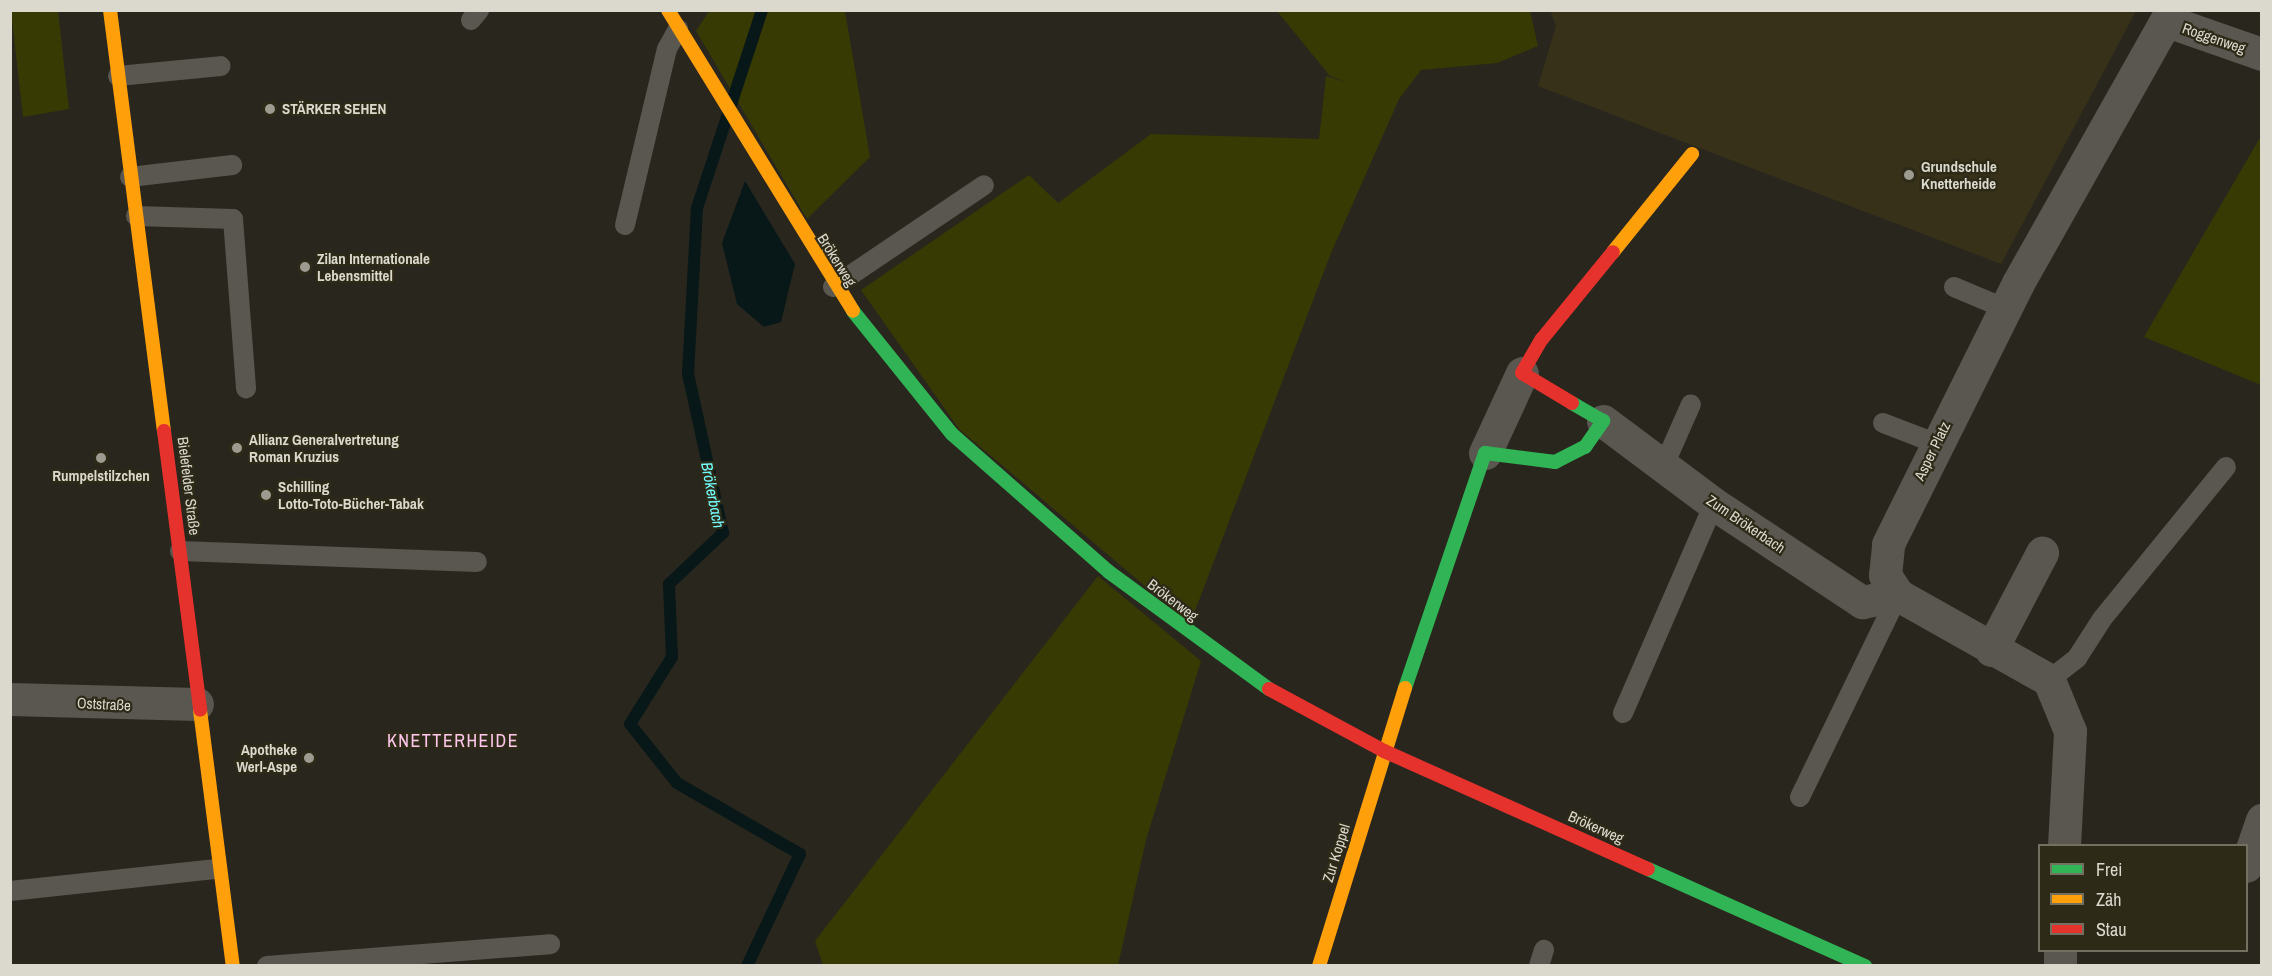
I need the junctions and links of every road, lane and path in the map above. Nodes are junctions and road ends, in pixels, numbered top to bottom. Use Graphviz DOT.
graph roads {
  1 [pos="110,10"];
  2 [pos="668,10"];
  3 [pos="2170,16"];
  4 [pos="678,29"];
  5 [pos="2262,54"];
  6 [pos="221,66"];
  7 [pos="118,76"];
  8 [pos="1692,154"];
  9 [pos="232,165"];
  10 [pos="130,177"];
  11 [pos="984,185"];
  12 [pos="136,216"];
  13 [pos="624,225"];
  14 [pos="833,287"];
  15 [pos="1954,288"];
  16 [pos="2006,309"];
  17 [pos="1522,373"];
  18 [pos="246,389"];
  19 [pos="1691,404"];
  20 [pos="1603,421"];
  21 [pos="1883,423"];
  22 [pos="1935,443"];
  23 [pos="1485,453"];
  24 [pos="1665,464"];
  25 [pos="2226,467"];
  26 [pos="1714,504"];
  27 [pos="180,551"];
  28 [pos="2042,553"];
  29 [pos="477,562"];
  30 [pos="1898,595"];
  31 [pos="1991,650"];
  32 [pos="2049,680"];
  33 [pos="10,699"];
  34 [pos="197,704"];
  35 [pos="1623,713"];
  36 [pos="1384,751"];
  37 [pos="1800,797"];
  38 [pos="2262,820"];
  39 [pos="2064,844"];
  40 [pos="2248,863"];
  41 [pos="217,869"];
  42 [pos="10,891"];
  43 [pos="550,944"];
  44 [pos="233,966"];
  45 [pos="267,966"];
  46 [pos="1319,966"];
  47 [pos="1865,966"];
  1 -- 7 [label="street, Bielefelder Straße"];
  2 -- 4 [label="street, Brökerweg"];
  3 -- 5 [label="street, Roggenweg"];
  3 -- 16 [label="street, Asper Platz"];
  4 -- 13 [label="lane"];
  4 -- 14 [label="street, Brökerweg"];
  6 -- 7 [label="lane"];
  7 -- 10 [label="street, Bielefelder Straße"];
  8 -- 17 [label="street"];
  9 -- 10 [label="lane"];
  10 -- 12 [label="street, Bielefelder Straße"];
  11 -- 14 [label="lane"];
  12 -- 18 [label="lane"];
  12 -- 27 [label="street, Bielefelder Straße"];
  14 -- 36 [label="street, Brökerweg"];
  15 -- 16 [label="lane"];
  16 -- 22 [label="street, Asper Platz"];
  17 -- 20 [label="street, Zum Brökerbach"];
  17 -- 23 [label="street"];
  19 -- 24 [label="lane"];
  20 -- 23 [label="street"];
  20 -- 24 [label="street, Zum Brökerbach"];
  21 -- 22 [label="lane"];
  22 -- 30 [label="street, Asper Platz"];
  23 -- 36 [label="street"];
  24 -- 26 [label="street, Zum Brökerbach"];
  25 -- 32 [label="lane"];
  26 -- 30 [label="street, Zum Brökerbach"];
  26 -- 35 [label="lane"];
  27 -- 29 [label="lane"];
  27 -- 34 [label="street, Bielefelder Straße"];
  28 -- 31 [label="street"];
  30 -- 31 [label="street"];
  30 -- 37 [label="lane"];
  31 -- 32 [label="street"];
  32 -- 39 [label="street"];
  33 -- 34 [label="street, Oststraße"];
  34 -- 41 [label="street, Bielefelder Straße"];
  36 -- 46 [label="street, Zur Koppel"];
  36 -- 47 [label="street, Brökerweg"];
  38 -- 40 [label="street"];
  41 -- 42 [label="lane"];
  41 -- 44 [label="street, Bielefelder Straße"];
  43 -- 45 [label="lane"];
}
